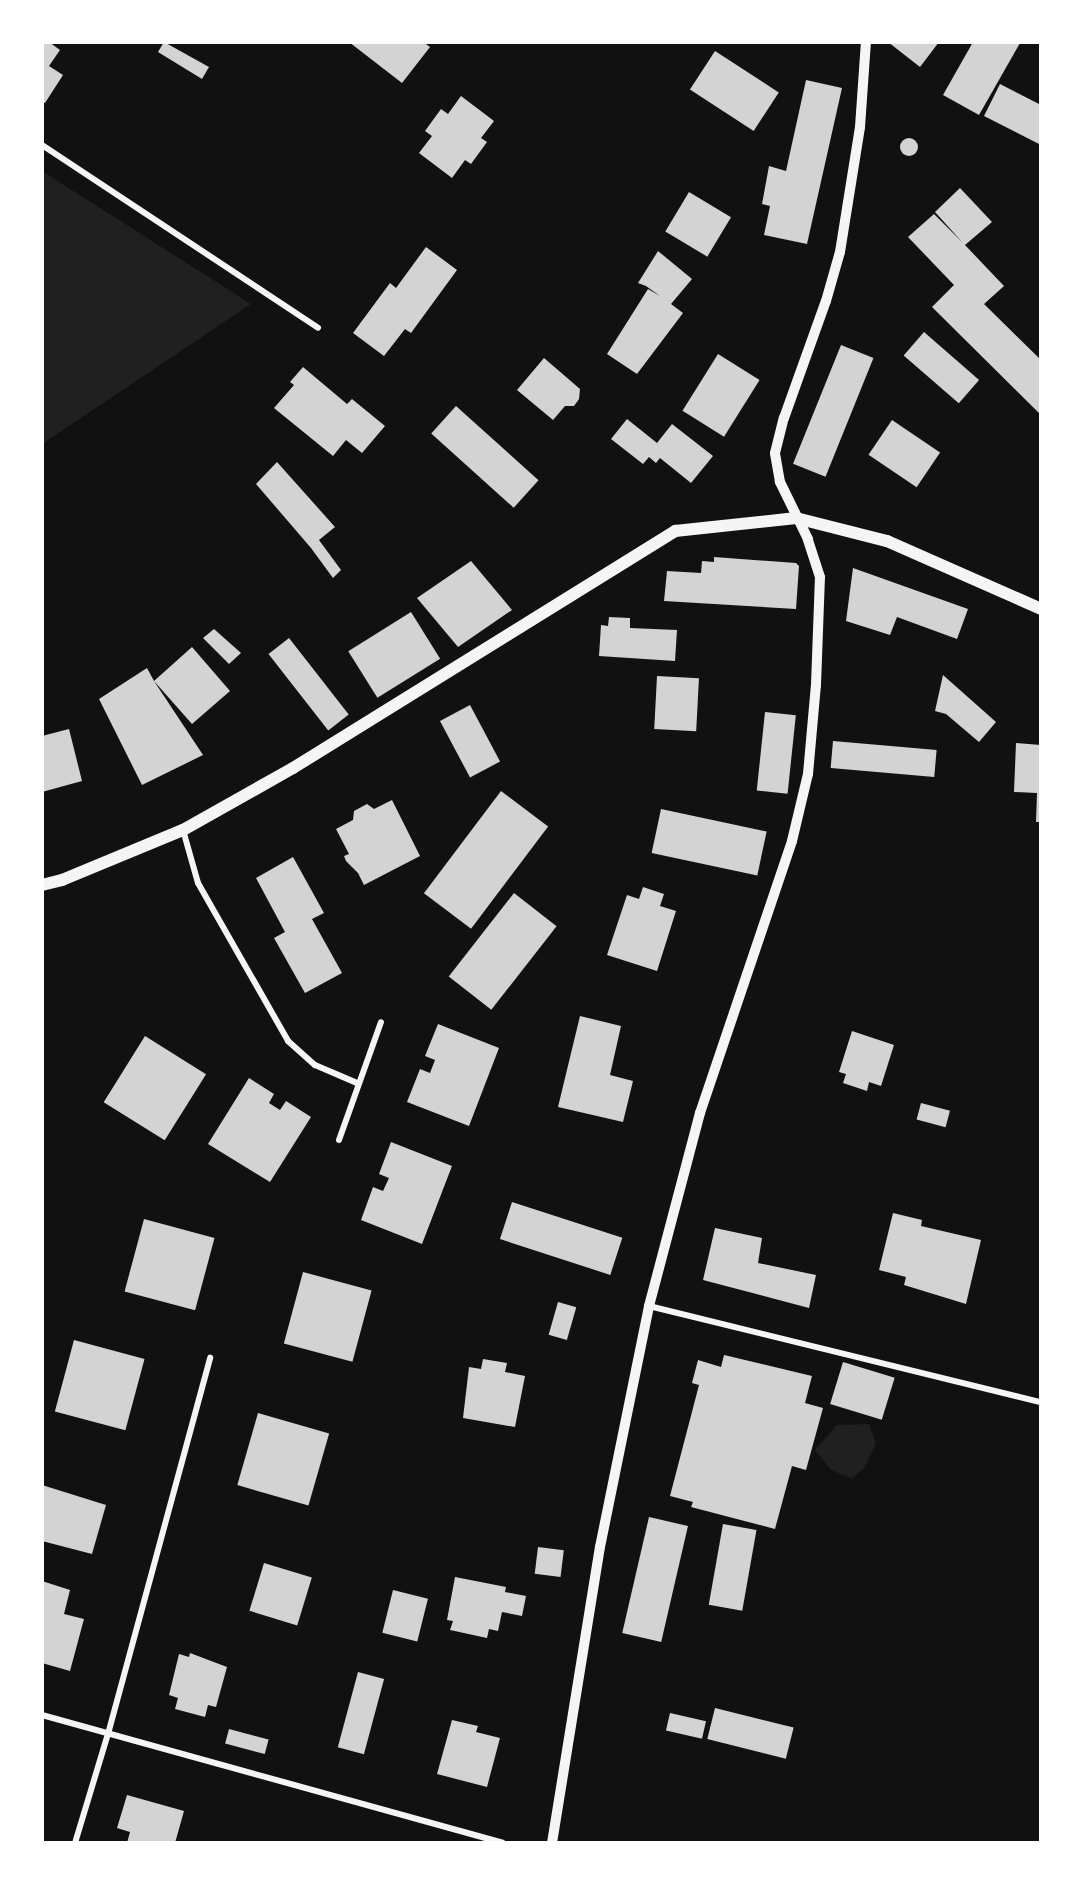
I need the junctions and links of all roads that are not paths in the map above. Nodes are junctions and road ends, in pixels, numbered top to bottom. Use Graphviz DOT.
graph roads {
  1 [pos="866,42"];
  2 [pos="42,145"];
  3 [pos="318,328"];
  4 [pos="796,518"];
  5 [pos="1041,609"];
  6 [pos="183,830"];
  7 [pos="42,885"];
  8 [pos="381,1022"];
  9 [pos="357,1083"];
  10 [pos="339,1140"];
  11 [pos="649,1306"];
  12 [pos="210,1358"];
  13 [pos="1041,1402"];
  14 [pos="42,1715"];
  15 [pos="108,1734"];
  16 [pos="75,1843"];
  17 [pos="503,1843"];
  18 [pos="552,1843"];
  1 -- 4 [label="street"];
  2 -- 3 [label="street"];
  4 -- 5 [label="main road"];
  4 -- 6 [label="main road"];
  4 -- 11 [label="street"];
  6 -- 7 [label="main road"];
  6 -- 9 [label="street"];
  8 -- 9 [label="street"];
  9 -- 10 [label="street"];
  11 -- 13 [label="street"];
  11 -- 18 [label="street"];
  12 -- 15 [label="street"];
  14 -- 15 [label="street"];
  15 -- 16 [label="street"];
  15 -- 17 [label="street"];
}
